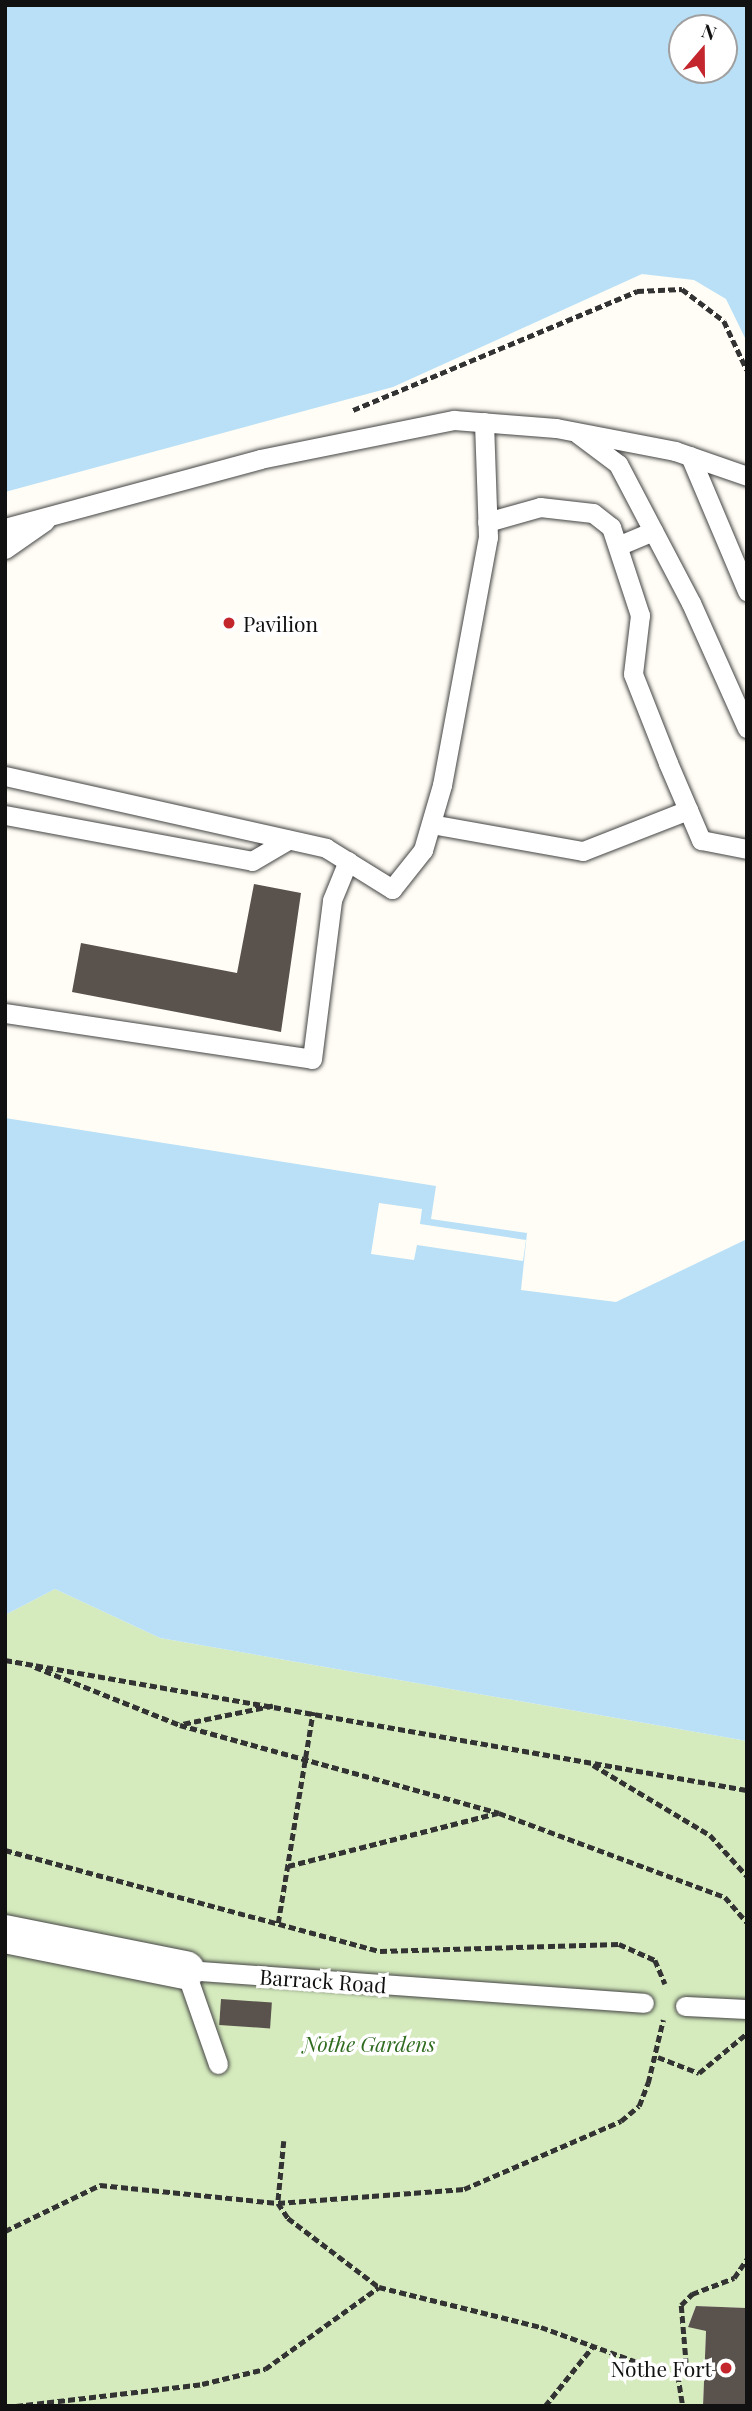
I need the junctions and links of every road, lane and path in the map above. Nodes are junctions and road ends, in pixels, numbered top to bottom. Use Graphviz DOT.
graph roads {
  1 [pos="747,370"];
  2 [pos="344,412"];
  3 [pos="484,422"];
  4 [pos="574,431"];
  5 [pos="690,456"];
  6 [pos="747,476"];
  7 [pos="54,514"];
  8 [pos="487,522"];
  9 [pos="5,528"];
  10 [pos="653,531"];
  11 [pos="620,545"];
  12 [pos="5,549"];
  13 [pos="747,591"];
  14 [pos="747,727"];
  15 [pos="5,776"];
  16 [pos="688,810"];
  17 [pos="5,815"];
  18 [pos="431,824"];
  19 [pos="288,840"];
  20 [pos="747,849"];
  21 [pos="348,861"];
  22 [pos="5,1013"];
  23 [pos="5,1660"];
  24 [pos="25,1663"];
  25 [pos="276,1705"];
  26 [pos="313,1712"];
  27 [pos="180,1725"];
  28 [pos="303,1758"];
  29 [pos="588,1762"];
  30 [pos="747,1790"];
  31 [pos="499,1813"];
  32 [pos="5,1850"];
  33 [pos="288,1866"];
  34 [pos="747,1876"];
  35 [pos="747,1922"];
  36 [pos="278,1923"];
  37 [pos="5,1934"];
  38 [pos="619,1944"];
  39 [pos="185,1970"];
  40 [pos="644,2003"];
  41 [pos="685,2006"];
  42 [pos="747,2009"];
  43 [pos="735,2044"];
  44 [pos="658,2057"];
  45 [pos="218,2064"];
  46 [pos="621,2122"];
  47 [pos="284,2141"];
  48 [pos="278,2203"];
  49 [pos="5,2231"];
  50 [pos="747,2259"];
  51 [pos="379,2287"];
  52 [pos="593,2346"];
  53 [pos="678,2375"];
  54 [pos="16,2406"];
  55 [pos="545,2406"];
  56 [pos="683,2406"];
  1 -- 2 [label="path"];
  3 -- 4 [label="lane"];
  3 -- 7 [label="lane"];
  3 -- 8 [label="lane"];
  4 -- 5 [label="lane"];
  4 -- 10 [label="lane"];
  5 -- 6 [label="lane"];
  5 -- 13 [label="lane"];
  7 -- 9 [label="lane"];
  7 -- 12 [label="lane"];
  8 -- 11 [label="lane"];
  8 -- 18 [label="lane"];
  10 -- 11 [label="lane"];
  10 -- 14 [label="lane"];
  11 -- 16 [label="lane"];
  15 -- 19 [label="lane"];
  16 -- 18 [label="lane"];
  16 -- 20 [label="lane"];
  17 -- 19 [label="lane"];
  18 -- 21 [label="lane"];
  19 -- 21 [label="lane"];
  21 -- 22 [label="lane"];
  23 -- 24 [label="path"];
  24 -- 25 [label="path"];
  24 -- 27 [label="path"];
  25 -- 26 [label="path"];
  25 -- 27 [label="path"];
  26 -- 28 [label="path"];
  26 -- 29 [label="path"];
  27 -- 28 [label="path"];
  28 -- 31 [label="path"];
  28 -- 33 [label="path"];
  29 -- 30 [label="path"];
  29 -- 34 [label="path"];
  31 -- 33 [label="path"];
  31 -- 35 [label="path"];
  32 -- 36 [label="path"];
  33 -- 36 [label="path"];
  36 -- 38 [label="path"];
  37 -- 39 [label="street, Barrack Road"];
  39 -- 40 [label="lane, Barrack Road"];
  39 -- 45 [label="lane"];
  41 -- 42 [label="lane"];
  43 -- 44 [label="path"];
  46 -- 48 [label="path"];
  47 -- 48 [label="path"];
  48 -- 49 [label="path"];
  48 -- 51 [label="path"];
  50 -- 53 [label="path"];
  51 -- 52 [label="path"];
  51 -- 54 [label="path"];
  52 -- 53 [label="path"];
  52 -- 55 [label="path"];
  53 -- 56 [label="path"];
}
